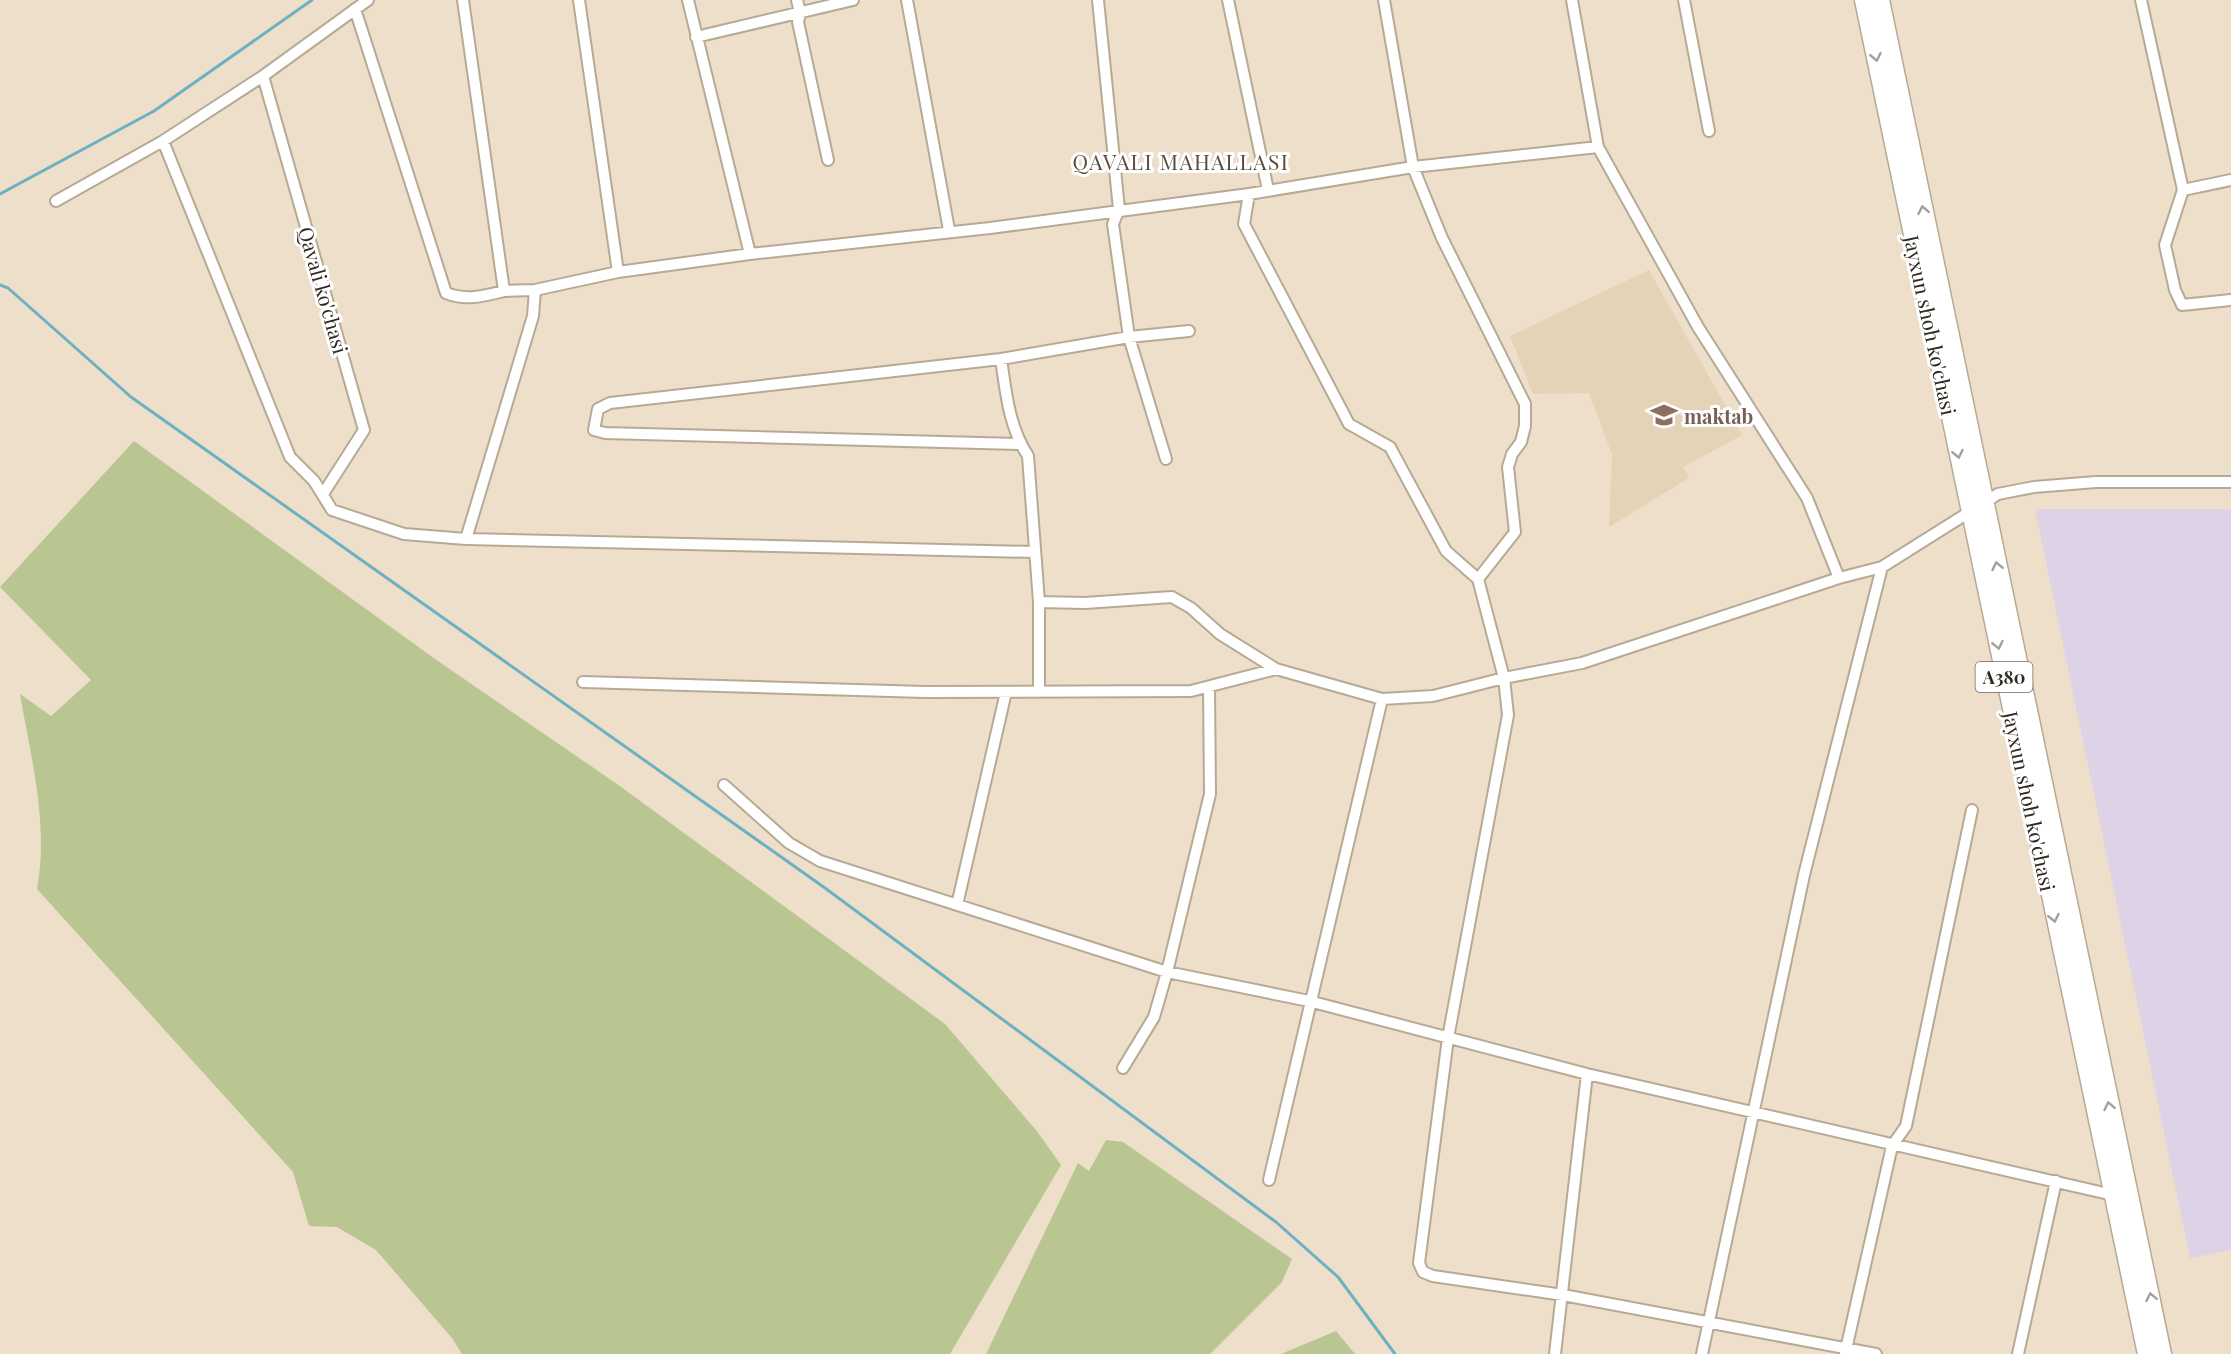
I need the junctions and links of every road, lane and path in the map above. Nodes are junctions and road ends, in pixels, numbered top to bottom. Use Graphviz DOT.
graph roads {
  1 [pos="368,0"];
  2 [pos="464,0"];
  3 [pos="579,0"];
  4 [pos="688,0"];
  5 [pos="797,0"];
  6 [pos="853,0"];
  7 [pos="908,0"];
  8 [pos="1098,0"];
  9 [pos="1228,0"];
  10 [pos="1384,0"];
  11 [pos="1572,0"];
  12 [pos="1684,0"];
  13 [pos="1864,0"];
  14 [pos="1880,0"];
  15 [pos="2141,0"];
  16 [pos="355,9"];
  17 [pos="800,13"];
  18 [pos="696,37"];
  19 [pos="263,76"];
  20 [pos="1709,131"];
  21 [pos="163,141"];
  22 [pos="1598,147"];
  23 [pos="828,160"];
  24 [pos="1413,167"];
  25 [pos="2231,180"];
  26 [pos="1268,190"];
  27 [pos="2183,190"];
  28 [pos="1249,194"];
  29 [pos="56,201"];
  30 [pos="1119,209"];
  31 [pos="949,230"];
  32 [pos="750,254"];
  33 [pos="618,272"];
  34 [pos="535,290"];
  35 [pos="504,291"];
  36 [pos="2231,300"];
  37 [pos="1189,331"];
  38 [pos="1130,337"];
  39 [pos="1001,359"];
  40 [pos="1020,444"];
  41 [pos="1166,459"];
  42 [pos="2231,482"];
  43 [pos="323,494"];
  44 [pos="1977,506"];
  45 [pos="466,539"];
  46 [pos="1034,552"];
  47 [pos="1882,567"];
  48 [pos="1839,578"];
  49 [pos="1478,579"];
  50 [pos="1038,602"];
  51 [pos="1276,669"];
  52 [pos="1503,678"];
  53 [pos="584,682"];
  54 [pos="1209,687"];
  55 [pos="1006,692"];
  56 [pos="1039,692"];
  57 [pos="1382,699"];
  58 [pos="724,785"];
  59 [pos="1972,810"];
  60 [pos="957,905"];
  61 [pos="1167,972"];
  62 [pos="1309,1001"];
  63 [pos="1448,1038"];
  64 [pos="1123,1068"];
  65 [pos="1587,1074"];
  66 [pos="1752,1110"];
  67 [pos="1892,1146"];
  68 [pos="1269,1180"];
  69 [pos="2056,1181"];
  70 [pos="2113,1195"];
  71 [pos="1563,1295"];
  72 [pos="1709,1323"];
  73 [pos="1846,1351"];
  74 [pos="1555,1354"];
  75 [pos="1702,1354"];
  76 [pos="1876,1354"];
  77 [pos="2018,1354"];
  78 [pos="2147,1354"];
  79 [pos="2162,1354"];
  1 -- 16 [label="street"];
  2 -- 35 [label="street"];
  3 -- 33 [label="street"];
  4 -- 18 [label="street"];
  5 -- 17 [label="street"];
  6 -- 17 [label="street"];
  7 -- 31 [label="street"];
  8 -- 30 [label="street"];
  9 -- 26 [label="street"];
  10 -- 24 [label="street"];
  11 -- 22 [label="street"];
  12 -- 20 [label="street"];
  13 -- 44 [label="highway, Jayxun shoh ko'chasi / A380, one-way"];
  44 -- 14 [label="highway, Jayxun shoh ko'chasi / A380, one-way"];
  15 -- 27 [label="street"];
  16 -- 19 [label="street"];
  16 -- 35 [label="street"];
  17 -- 18 [label="street"];
  17 -- 23 [label="street"];
  18 -- 32 [label="street"];
  19 -- 21 [label="street"];
  19 -- 43 [label="street, Qavali ko'chasi"];
  21 -- 29 [label="street"];
  21 -- 43 [label="street"];
  22 -- 24 [label="street"];
  22 -- 48 [label="street"];
  24 -- 26 [label="street"];
  24 -- 49 [label="street"];
  25 -- 27 [label="street"];
  26 -- 28 [label="street"];
  27 -- 36 [label="street"];
  28 -- 30 [label="street"];
  28 -- 49 [label="street"];
  30 -- 31 [label="street"];
  30 -- 38 [label="street"];
  31 -- 32 [label="street"];
  32 -- 33 [label="street"];
  33 -- 34 [label="street"];
  34 -- 35 [label="street"];
  34 -- 45 [label="street"];
  37 -- 38 [label="street"];
  38 -- 39 [label="street"];
  38 -- 41 [label="street"];
  39 -- 40 [label="street"];
  39 -- 40 [label="street"];
  40 -- 46 [label="street"];
  42 -- 44 [label="street"];
  43 -- 45 [label="street"];
  44 -- 47 [label="street"];
  44 -- 70 [label="highway, Jayxun shoh ko'chasi / A380, one-way"];
  79 -- 44 [label="highway, Jayxun shoh ko'chasi / A380, one-way"];
  45 -- 46 [label="street"];
  46 -- 50 [label="street"];
  47 -- 48 [label="street"];
  47 -- 66 [label="street"];
  48 -- 52 [label="street"];
  49 -- 52 [label="street"];
  50 -- 51 [label="street"];
  50 -- 56 [label="street"];
  51 -- 54 [label="street"];
  51 -- 57 [label="street"];
  52 -- 57 [label="street"];
  52 -- 63 [label="street"];
  53 -- 55 [label="street"];
  54 -- 56 [label="street"];
  54 -- 61 [label="street"];
  55 -- 56 [label="street"];
  55 -- 60 [label="street"];
  57 -- 62 [label="street"];
  58 -- 60 [label="street"];
  59 -- 67 [label="street"];
  60 -- 61 [label="street"];
  61 -- 62 [label="street"];
  61 -- 64 [label="street"];
  62 -- 63 [label="street"];
  62 -- 68 [label="street"];
  63 -- 65 [label="street"];
  63 -- 71 [label="street"];
  65 -- 66 [label="street"];
  65 -- 71 [label="street"];
  66 -- 67 [label="street"];
  66 -- 72 [label="street"];
  67 -- 69 [label="street"];
  67 -- 73 [label="street"];
  69 -- 70 [label="street"];
  69 -- 77 [label="street"];
  70 -- 78 [label="highway, Jayxun shoh ko'chasi / A380"];
  71 -- 72 [label="street"];
  71 -- 74 [label="street"];
  72 -- 73 [label="street"];
  72 -- 75 [label="street"];
  73 -- 76 [label="street"];
}
